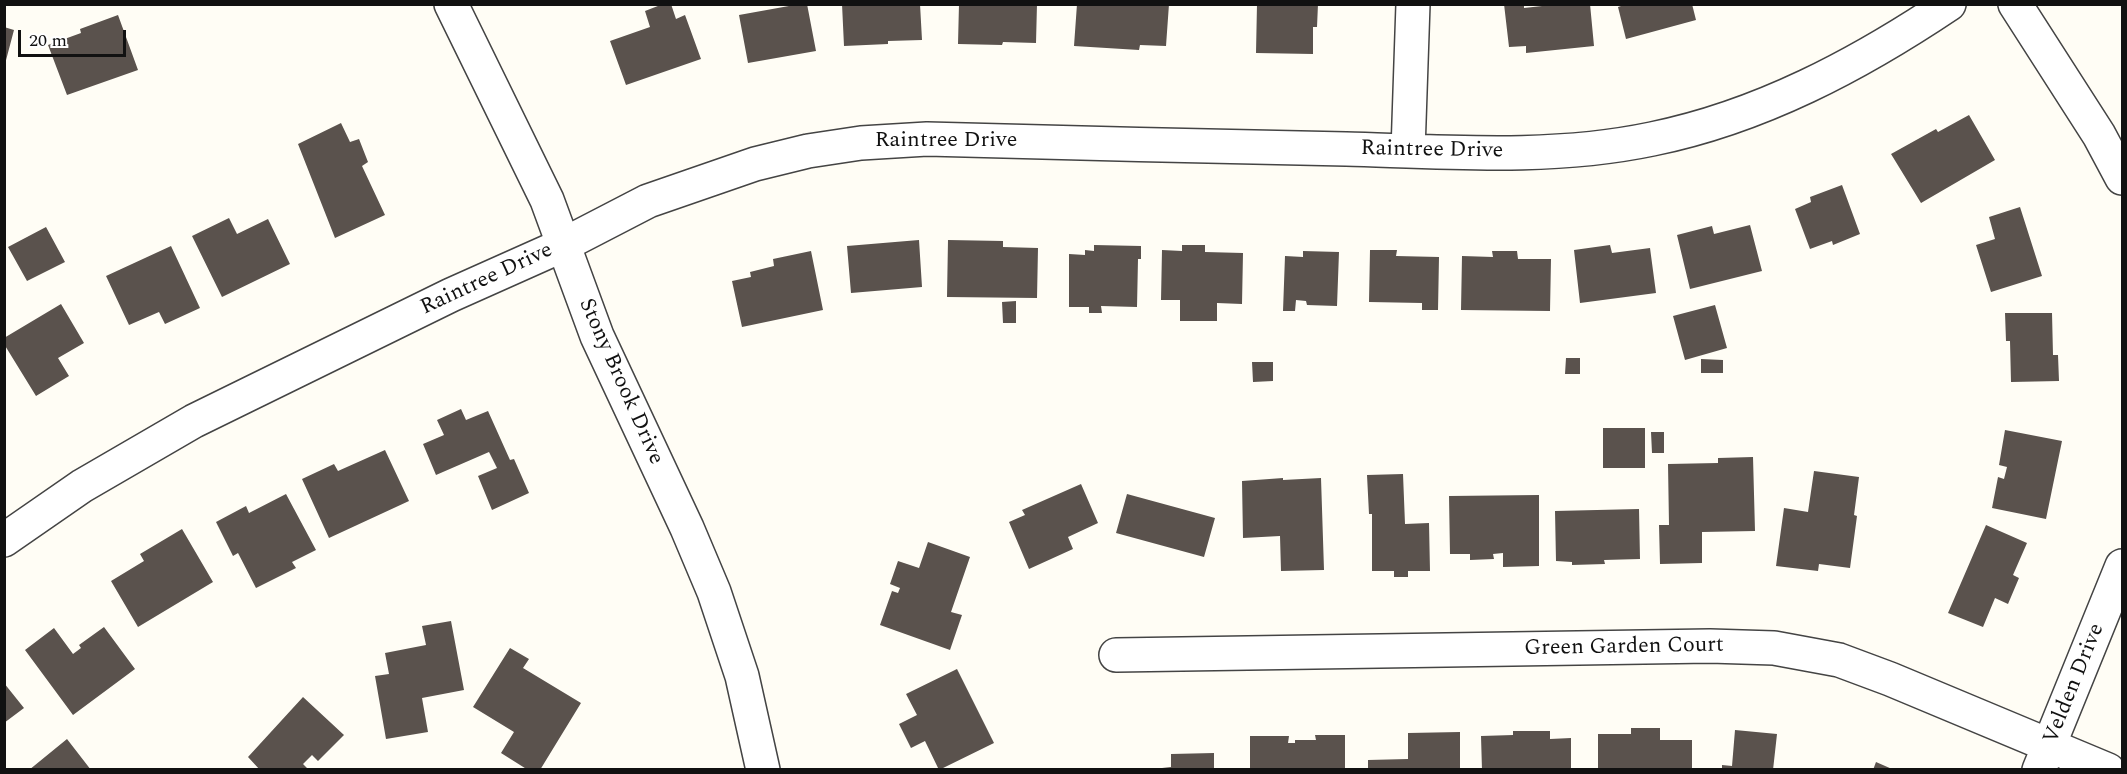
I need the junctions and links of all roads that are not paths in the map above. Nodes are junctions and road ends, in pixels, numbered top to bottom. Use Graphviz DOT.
graph roads {
  1 [pos="451,4"];
  2 [pos="1413,4"];
  3 [pos="1949,4"];
  4 [pos="2015,4"];
  5 [pos="1408,151"];
  6 [pos="2122,178"];
  7 [pos="563,245"];
  8 [pos="4,540"];
  9 [pos="2122,566"];
  10 [pos="1116,654"];
  11 [pos="2045,757"];
  12 [pos="763,770"];
  13 [pos="2108,770"];
  1 -- 7 [label="street, Stony Brook Drive"];
  2 -- 5 [label="street"];
  3 -- 5 [label="street, Raintree Drive"];
  4 -- 6 [label="street"];
  5 -- 7 [label="street, Raintree Drive"];
  7 -- 8 [label="street, Raintree Drive"];
  7 -- 12 [label="street, Stony Brook Drive"];
  9 -- 11 [label="street, Velden Drive"];
  10 -- 11 [label="street, Green Garden Court"];
  11 -- 13 [label="street, Green Garden Court"];
}
